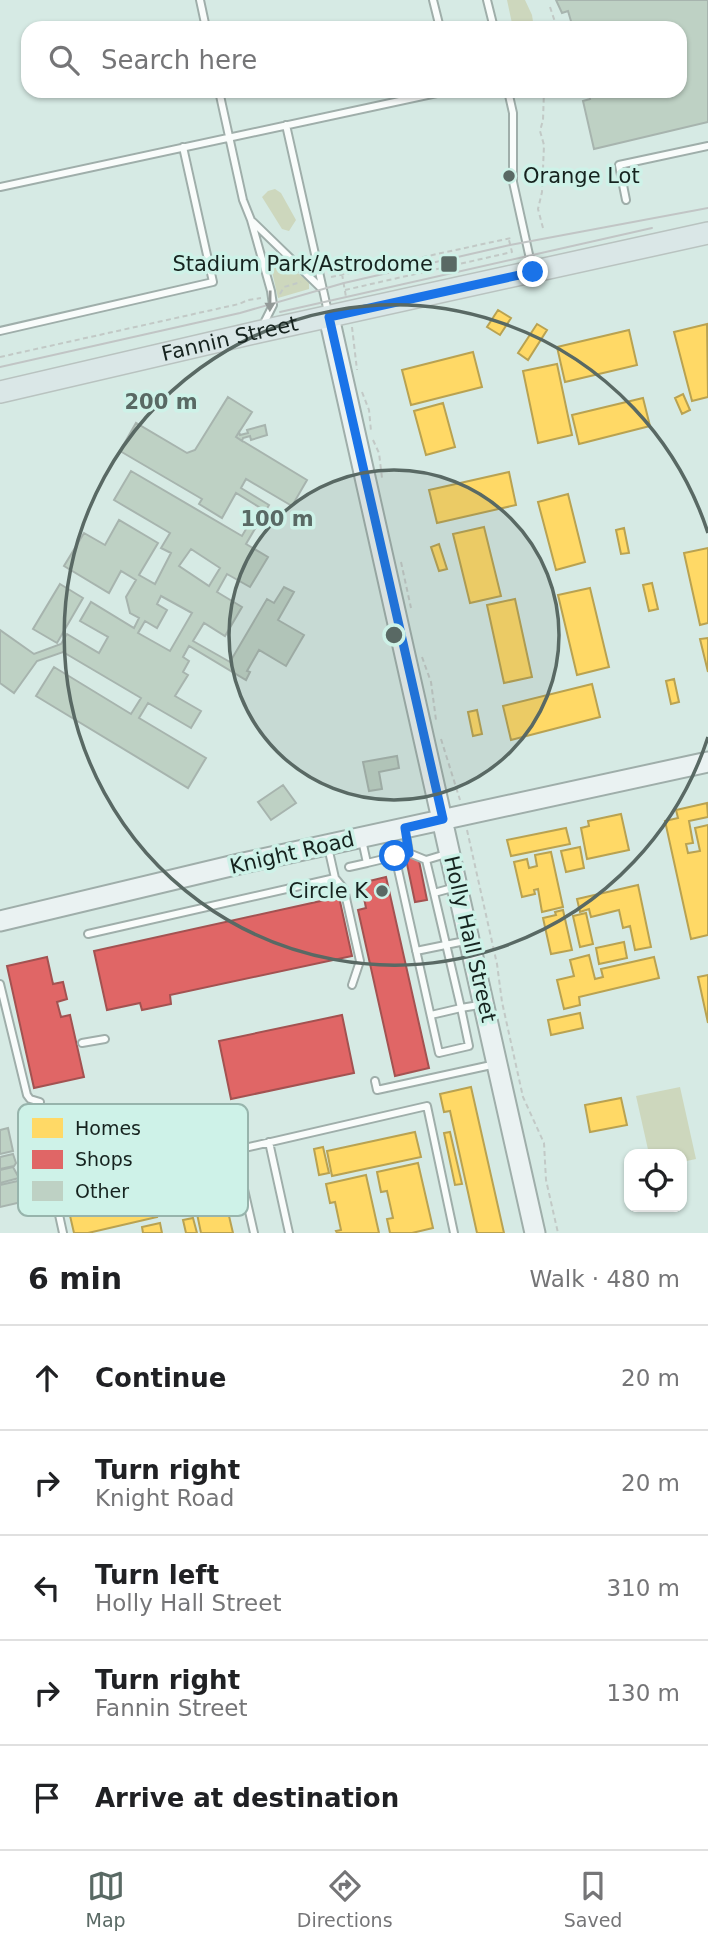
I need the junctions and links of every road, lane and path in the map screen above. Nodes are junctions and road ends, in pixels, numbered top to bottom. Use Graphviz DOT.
graph roads {
  1 [pos="200,0"];
  2 [pos="433,0"];
  3 [pos="487,0"];
  4 [pos="551,8"];
  5 [pos="204,21"];
  6 [pos="438,21"];
  7 [pos="492,21"];
  8 [pos="555,21"];
  9 [pos="221,98"];
  10 [pos="413,98"];
  11 [pos="510,98"];
  12 [pos="544,98"];
  13 [pos="286,125"];
  14 [pos="229,137"];
  15 [pos="708,146"];
  16 [pos="183,147"];
  17 [pos="0,187"];
  18 [pos="626,200"];
  19 [pos="251,220"];
  20 [pos="543,228"];
  21 [pos="708,233"];
  22 [pos="533,272"];
  23 [pos="331,277"];
  24 [pos="307,281"];
  25 [pos="322,289"];
  26 [pos="345,290"];
  27 [pos="277,295"];
  28 [pos="265,299"];
  29 [pos="329,317"];
  30 [pos="0,331"];
  31 [pos="258,332"];
  32 [pos="353,335"];
  33 [pos="0,358"];
  34 [pos="358,379"];
  35 [pos="362,389"];
  36 [pos="0,392"];
  37 [pos="383,483"];
  38 [pos="399,557"];
  39 [pos="411,610"];
  40 [pos="422,657"];
  41 [pos="437,722"];
  42 [pos="439,733"];
  43 [pos="708,762"];
  44 [pos="463,815"];
  45 [pos="443,819"];
  46 [pos="405,828"];
  47 [pos="361,837"];
  48 [pos="328,845"];
  49 [pos="409,853"];
  50 [pos="451,853"];
  51 [pos="395,856"];
  52 [pos="367,863"];
  53 [pos="425,864"];
  54 [pos="349,866"];
  55 [pos="408,870"];
  56 [pos="398,872"];
  57 [pos="335,878"];
  58 [pos="411,883"];
  59 [pos="401,885"];
  60 [pos="458,886"];
  61 [pos="425,892"];
  62 [pos="434,892"];
  63 [pos="413,895"];
  64 [pos="404,897"];
  65 [pos="0,920"];
  66 [pos="88,934"];
  67 [pos="470,940"];
  68 [pos="446,945"];
  69 [pos="416,951"];
  70 [pos="497,964"];
  71 [pos="488,966"];
  72 [pos="0,984"];
  73 [pos="352,985"];
  74 [pos="485,1004"];
  75 [pos="461,1008"];
  76 [pos="431,1015"];
  77 [pos="105,1039"];
  78 [pos="82,1043"];
  79 [pos="498,1064"];
  80 [pos="375,1081"];
  81 [pos="40,1102"];
  82 [pos="269,1142"];
  83 [pos="248,1147"];
  84 [pos="248,1207"];
  85 [pos="254,1233"];
  86 [pos="289,1233"];
  87 [pos="454,1233"];
  88 [pos="535,1233"];
  89 [pos="558,1233"];
  1 -- 5 [label="lane"];
  2 -- 6 [label="lane"];
  3 -- 7 [label="lane"];
  4 -- 8 [label="path"];
  9 -- 14 [label="lane"];
  10 -- 13 [label="lane"];
  11 -- 22 [label="lane"];
  12 -- 20 [label="path"];
  13 -- 14 [label="lane"];
  13 -- 25 [label="lane"];
  14 -- 16 [label="lane"];
  14 -- 19 [label="lane"];
  15 -- 18 [label="lane"];
  16 -- 17 [label="lane"];
  16 -- 30 [label="lane"];
  19 -- 25 [label="lane"];
  19 -- 31 [label="lane, one-way"];
  21 -- 22 [label="main road, Fannin Street"];
  22 -- 29 [label="main road, Fannin Street"];
  23 -- 26 [label="path"];
  24 -- 27 [label="path"];
  25 -- 29 [label="lane"];
  28 -- 33 [label="path"];
  29 -- 31 [label="main road, Fannin Street"];
  29 -- 45 [label="street, Holly Hall Street"];
  31 -- 36 [label="main road, Fannin Street"];
  32 -- 34 [label="path"];
  35 -- 37 [label="path"];
  38 -- 39 [label="path"];
  40 -- 41 [label="path"];
  42 -- 44 [label="path"];
  43 -- 44 [label="street, Knight Road"];
  44 -- 45 [label="street, Knight Road"];
  44 -- 70 [label="path"];
  45 -- 46 [label="street, Knight Road"];
  45 -- 50 [label="street, Holly Hall Street"];
  46 -- 47 [label="street, Knight Road"];
  46 -- 49 [label="lane"];
  47 -- 48 [label="street, Knight Road"];
  47 -- 52 [label="lane"];
  48 -- 57 [label="lane"];
  48 -- 65 [label="street, Knight Road"];
  49 -- 51 [label="lane"];
  49 -- 53 [label="lane"];
  50 -- 53 [label="lane"];
  50 -- 60 [label="street, Holly Hall Street"];
  51 -- 52 [label="lane"];
  51 -- 56 [label="lane"];
  52 -- 54 [label="lane"];
  53 -- 62 [label="lane"];
  55 -- 56 [label="lane"];
  56 -- 59 [label="lane"];
  57 -- 66 [label="lane"];
  57 -- 73 [label="lane"];
  58 -- 59 [label="lane"];
  59 -- 64 [label="lane"];
  60 -- 62 [label="lane"];
  60 -- 67 [label="street, Holly Hall Street"];
  61 -- 62 [label="lane"];
  62 -- 68 [label="lane"];
  63 -- 64 [label="lane"];
  64 -- 69 [label="lane"];
  67 -- 68 [label="lane"];
  67 -- 74 [label="street, Holly Hall Street"];
  68 -- 69 [label="lane"];
  68 -- 75 [label="lane"];
  69 -- 76 [label="lane"];
  70 -- 71 [label="path"];
  70 -- 89 [label="path"];
  72 -- 81 [label="lane"];
  74 -- 75 [label="lane"];
  74 -- 79 [label="street, Holly Hall Street"];
  75 -- 76 [label="lane"];
  75 -- 76 [label="lane"];
  77 -- 78 [label="lane"];
  79 -- 80 [label="lane"];
  79 -- 88 [label="street, Holly Hall Street"];
  82 -- 83 [label="lane"];
  82 -- 86 [label="lane"];
  82 -- 87 [label="lane"];
  84 -- 85 [label="lane"];
}
